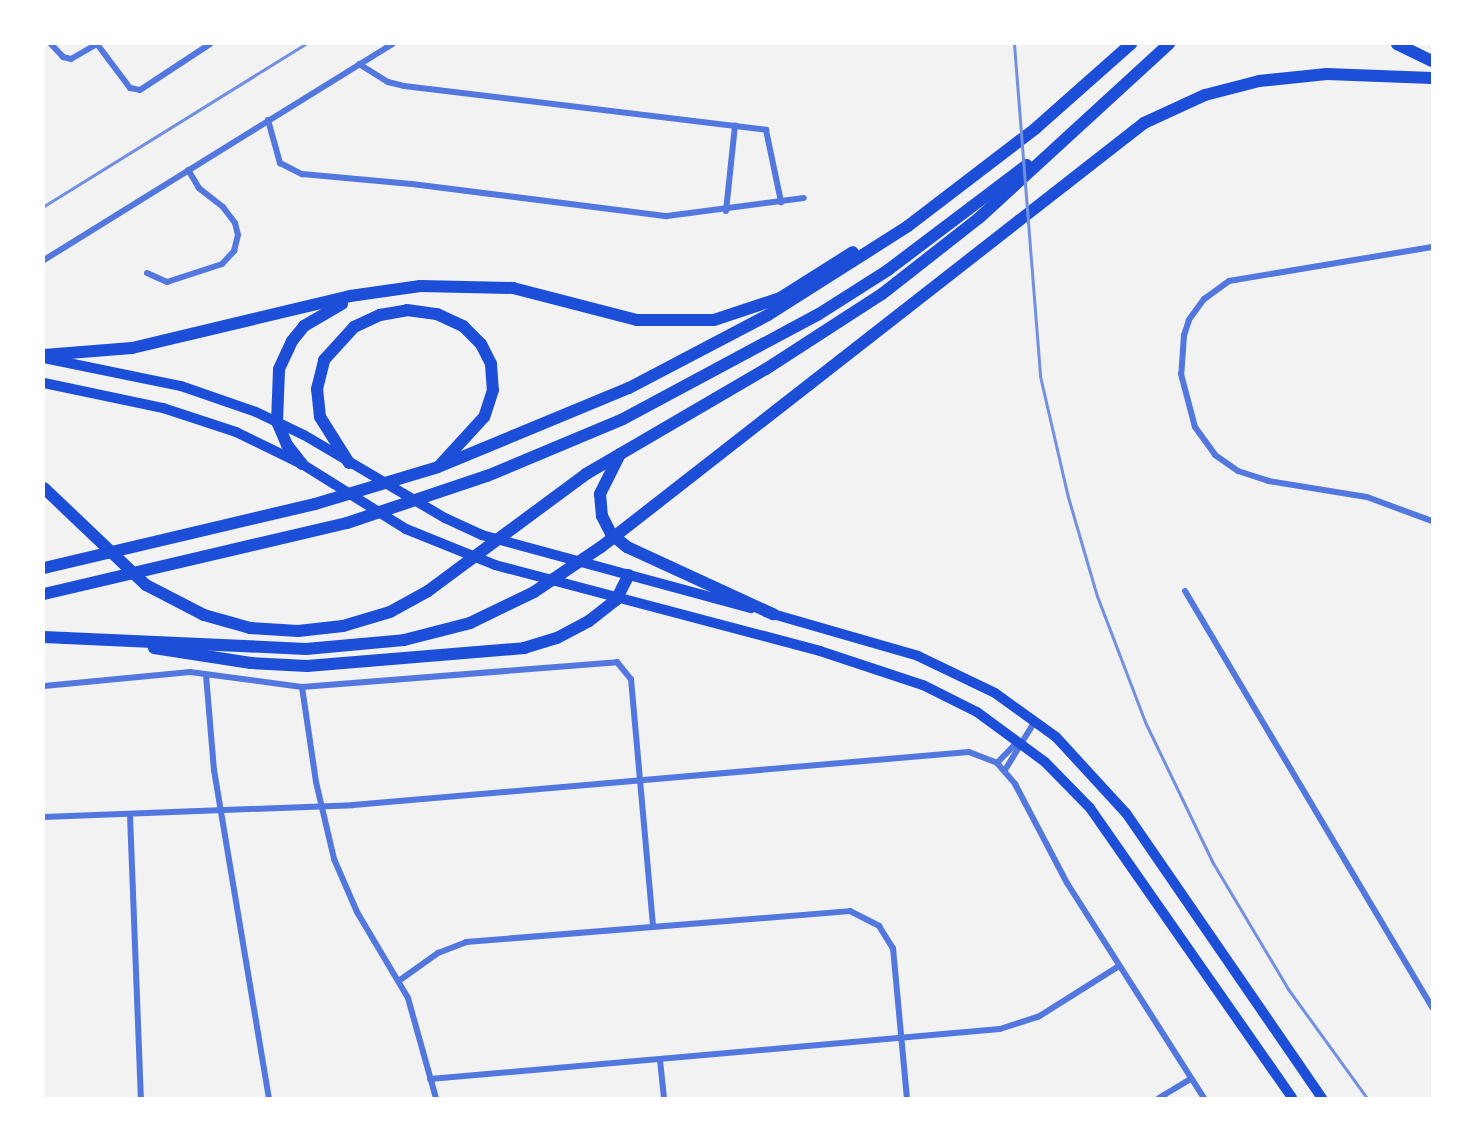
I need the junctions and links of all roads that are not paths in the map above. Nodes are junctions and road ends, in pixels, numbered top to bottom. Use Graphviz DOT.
graph roads {
  1 [pos="51,44"];
  2 [pos="97,44"];
  3 [pos="210,44"];
  4 [pos="393,44"];
  5 [pos="1125,44"];
  6 [pos="1131,44"];
  7 [pos="1169,44"];
  8 [pos="1397,44"];
  9 [pos="1432,61"];
  10 [pos="359,63"];
  11 [pos="1432,78"];
  12 [pos="1063,105"];
  13 [pos="268,120"];
  14 [pos="1080,124"];
  15 [pos="735,125"];
  16 [pos="188,170"];
  17 [pos="957,189"];
  18 [pos="804,198"];
  19 [pos="781,202"];
  20 [pos="726,211"];
  21 [pos="1432,247"];
  22 [pos="44,260"];
  23 [pos="147,273"];
  24 [pos="379,291"];
  25 [pos="44,356"];
  26 [pos="44,383"];
  27 [pos="277,422"];
  28 [pos="623,450"];
  29 [pos="349,463"];
  30 [pos="302,464"];
  31 [pos="438,467"];
  32 [pos="44,488"];
  33 [pos="1432,521"];
  34 [pos="44,568"];
  35 [pos="629,575"];
  36 [pos="1185,591"];
  37 [pos="44,594"];
  38 [pos="616,600"];
  39 [pos="773,614"];
  40 [pos="44,637"];
  41 [pos="115,640"];
  42 [pos="206,675"];
  43 [pos="44,686"];
  44 [pos="302,687"];
  45 [pos="1036,721"];
  46 [pos="1020,742"];
  47 [pos="997,763"];
  48 [pos="1005,770"];
  49 [pos="640,780"];
  50 [pos="321,806"];
  51 [pos="221,811"];
  52 [pos="130,815"];
  53 [pos="44,818"];
  54 [pos="653,926"];
  55 [pos="1119,966"];
  56 [pos="400,980"];
  57 [pos="1432,1007"];
  58 [pos="902,1038"];
  59 [pos="660,1060"];
  60 [pos="1191,1078"];
  61 [pos="430,1079"];
  62 [pos="141,1098"];
  63 [pos="269,1098"];
  64 [pos="435,1098"];
  65 [pos="664,1098"];
  66 [pos="907,1098"];
  67 [pos="1159,1098"];
  68 [pos="1204,1098"];
  69 [pos="1292,1098"];
  70 [pos="1322,1098"];
  1 -- 2 [label="street"];
  2 -- 3 [label="street"];
  4 -- 10 [label="street"];
  5 -- 12 [label="highway"];
  6 -- 12 [label="highway"];
  7 -- 14 [label="highway"];
  8 -- 9 [label="highway"];
  10 -- 13 [label="street"];
  10 -- 15 [label="street"];
  11 -- 41 [label="highway"];
  12 -- 17 [label="highway"];
  13 -- 16 [label="street"];
  13 -- 20 [label="street"];
  14 -- 28 [label="highway"];
  14 -- 37 [label="highway"];
  15 -- 19 [label="street"];
  15 -- 20 [label="street"];
  16 -- 22 [label="street"];
  16 -- 23 [label="street"];
  17 -- 24 [label="highway"];
  17 -- 31 [label="highway"];
  18 -- 19 [label="street"];
  19 -- 20 [label="street"];
  21 -- 33 [label="street"];
  24 -- 25 [label="highway"];
  24 -- 27 [label="highway"];
  25 -- 27 [label="main road"];
  26 -- 30 [label="main road"];
  27 -- 29 [label="main road"];
  27 -- 30 [label="highway"];
  28 -- 32 [label="highway"];
  28 -- 39 [label="highway"];
  29 -- 31 [label="highway"];
  29 -- 35 [label="main road"];
  30 -- 38 [label="main road"];
  31 -- 34 [label="highway"];
  35 -- 38 [label="highway"];
  35 -- 39 [label="main road"];
  36 -- 57 [label="street"];
  38 -- 41 [label="highway"];
  38 -- 46 [label="main road"];
  39 -- 45 [label="main road"];
  40 -- 41 [label="highway"];
  42 -- 43 [label="street"];
  42 -- 44 [label="street"];
  42 -- 51 [label="street"];
  44 -- 49 [label="street"];
  44 -- 50 [label="street"];
  45 -- 46 [label="street"];
  45 -- 70 [label="main road"];
  46 -- 47 [label="street"];
  46 -- 48 [label="street"];
  46 -- 69 [label="main road"];
  47 -- 48 [label="street"];
  47 -- 49 [label="street"];
  48 -- 55 [label="street"];
  49 -- 50 [label="street"];
  49 -- 54 [label="street"];
  50 -- 51 [label="street"];
  50 -- 56 [label="street"];
  51 -- 52 [label="street"];
  51 -- 63 [label="street"];
  52 -- 53 [label="street"];
  52 -- 62 [label="street"];
  54 -- 56 [label="street"];
  54 -- 58 [label="street"];
  55 -- 58 [label="street"];
  55 -- 60 [label="street"];
  56 -- 61 [label="street"];
  58 -- 59 [label="street"];
  58 -- 66 [label="street"];
  59 -- 61 [label="street"];
  59 -- 65 [label="street"];
  60 -- 67 [label="street"];
  60 -- 68 [label="street"];
  61 -- 64 [label="street"];
}
